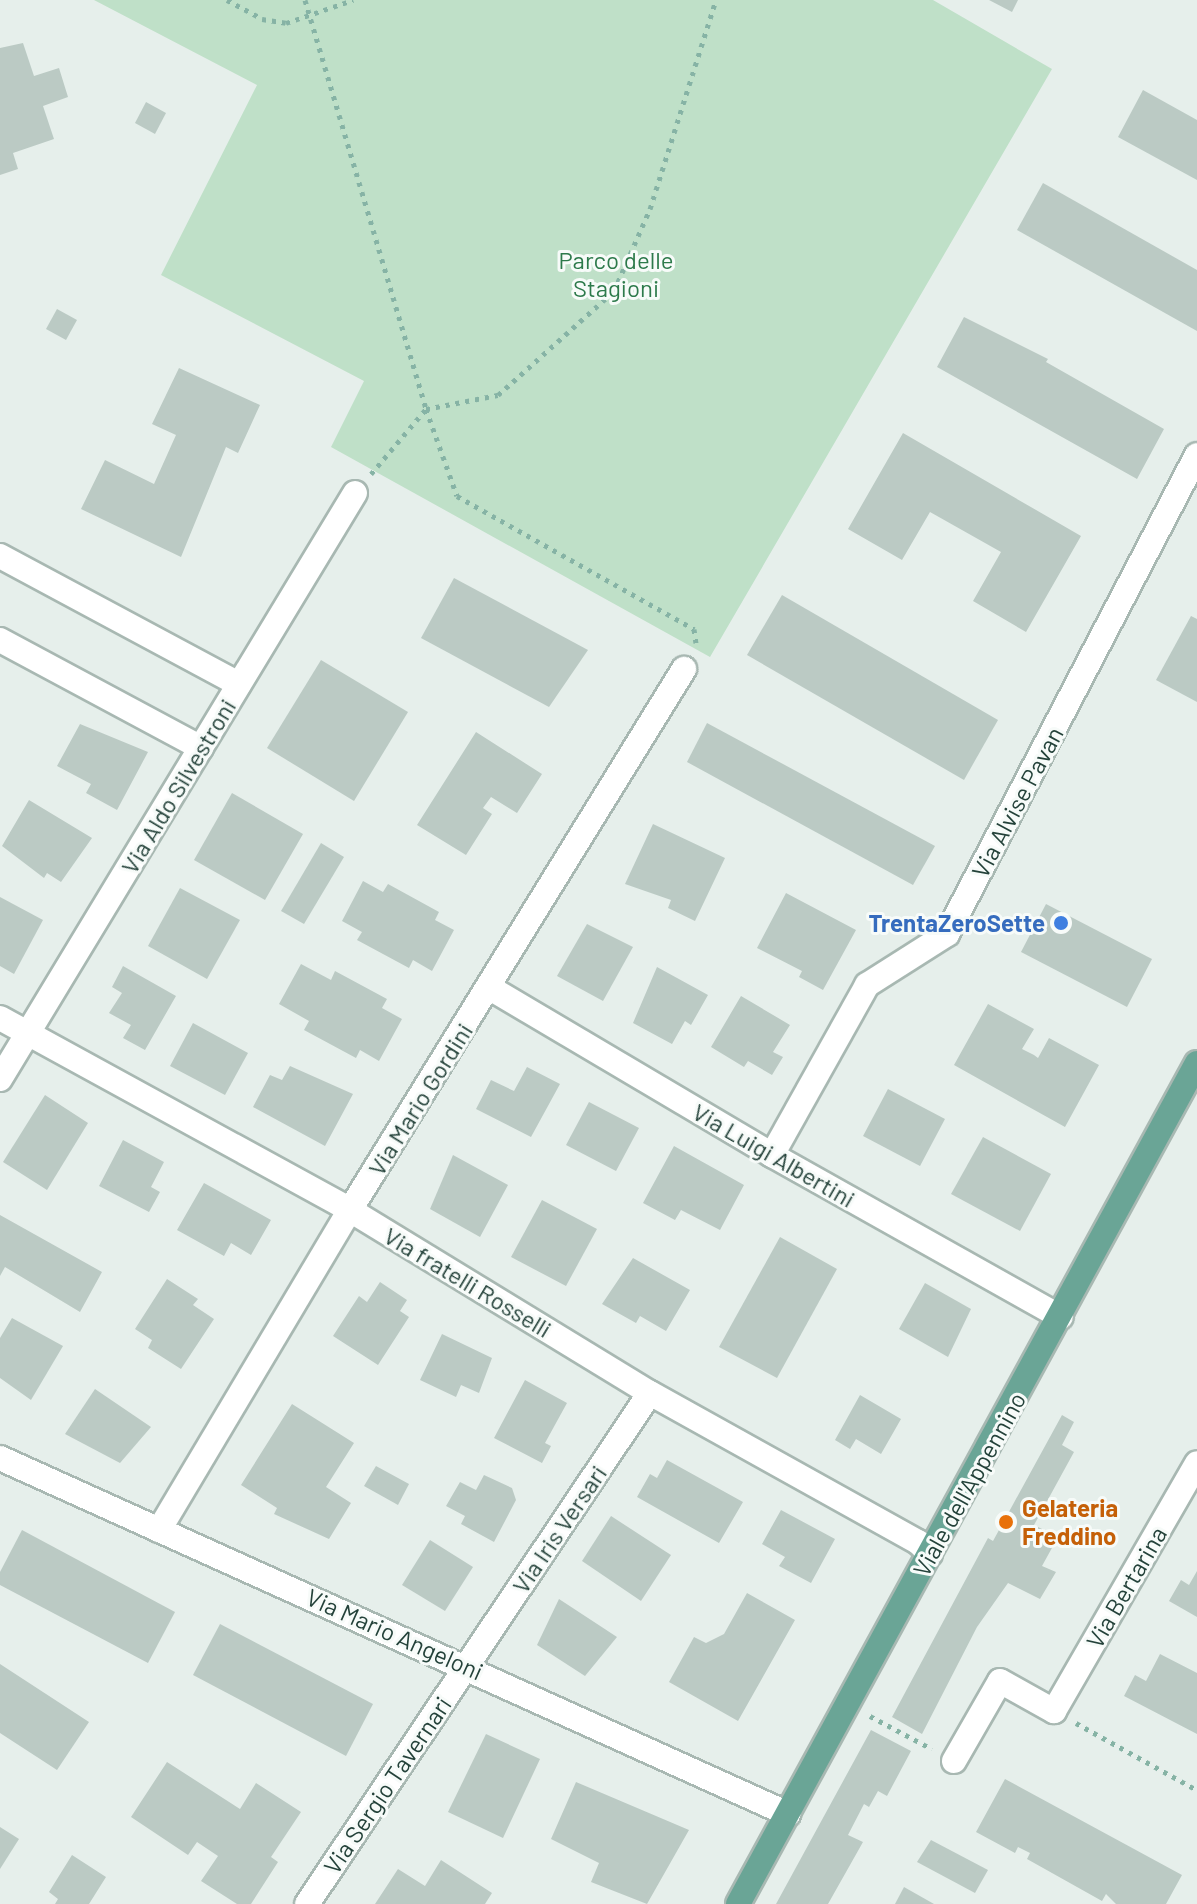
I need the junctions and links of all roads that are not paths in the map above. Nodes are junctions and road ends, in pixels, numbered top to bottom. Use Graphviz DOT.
graph roads {
  1 [pos="1197,455"];
  2 [pos="355,493"];
  3 [pos="0,556"];
  4 [pos="0,640"];
  5 [pos="684,669"];
  6 [pos="239,684"];
  7 [pos="201,748"];
  8 [pos="490,988"];
  9 [pos="0,1018"];
  10 [pos="28,1032"];
  11 [pos="1197,1063"];
  12 [pos="0,1079"];
  13 [pos="772,1155"];
  14 [pos="350,1210"];
  15 [pos="1061,1317"];
  16 [pos="650,1393"];
  17 [pos="0,1458"];
  18 [pos="1197,1463"];
  19 [pos="1190,1490"];
  20 [pos="159,1530"];
  21 [pos="930,1554"];
  22 [pos="468,1666"];
  23 [pos="954,1761"];
  24 [pos="788,1814"];
  25 [pos="307,1904"];
  26 [pos="738,1904"];
  1 -- 13 [label="street, Via Alvise Pavan"];
  2 -- 6 [label="street, Via Aldo Silvestroni"];
  3 -- 6 [label="street"];
  4 -- 7 [label="street"];
  5 -- 8 [label="street, Via Mario Gordini"];
  6 -- 7 [label="street, Via Aldo Silvestroni"];
  7 -- 10 [label="street, Via Aldo Silvestroni"];
  8 -- 13 [label="street, Via Luigi Albertini"];
  8 -- 14 [label="street, Via Mario Gordini"];
  9 -- 10 [label="street, Via fratelli Rosselli"];
  10 -- 12 [label="street, Via Aldo Silvestroni"];
  10 -- 14 [label="street, Via fratelli Rosselli"];
  11 -- 15 [label="main road, Viale dell'Appennino"];
  13 -- 15 [label="street, Via Luigi Albertini"];
  14 -- 16 [label="street, Via fratelli Rosselli"];
  14 -- 20 [label="street, Via Mario Gordini"];
  15 -- 21 [label="main road, Viale dell'Appennino"];
  16 -- 21 [label="street, Via fratelli Rosselli"];
  16 -- 22 [label="street, Via Iris Versari"];
  17 -- 20 [label="street, Via Mario Angeloni"];
  18 -- 19 [label="street, Via Bertarina"];
  19 -- 23 [label="street, Via Bertarina"];
  20 -- 22 [label="street, Via Mario Angeloni"];
  21 -- 24 [label="main road, Viale dell'Appennino"];
  22 -- 24 [label="street, Via Mario Angeloni"];
  22 -- 25 [label="street, Via Sergio Tavernari"];
  24 -- 26 [label="main road, Viale dell'Appennino"];
}
